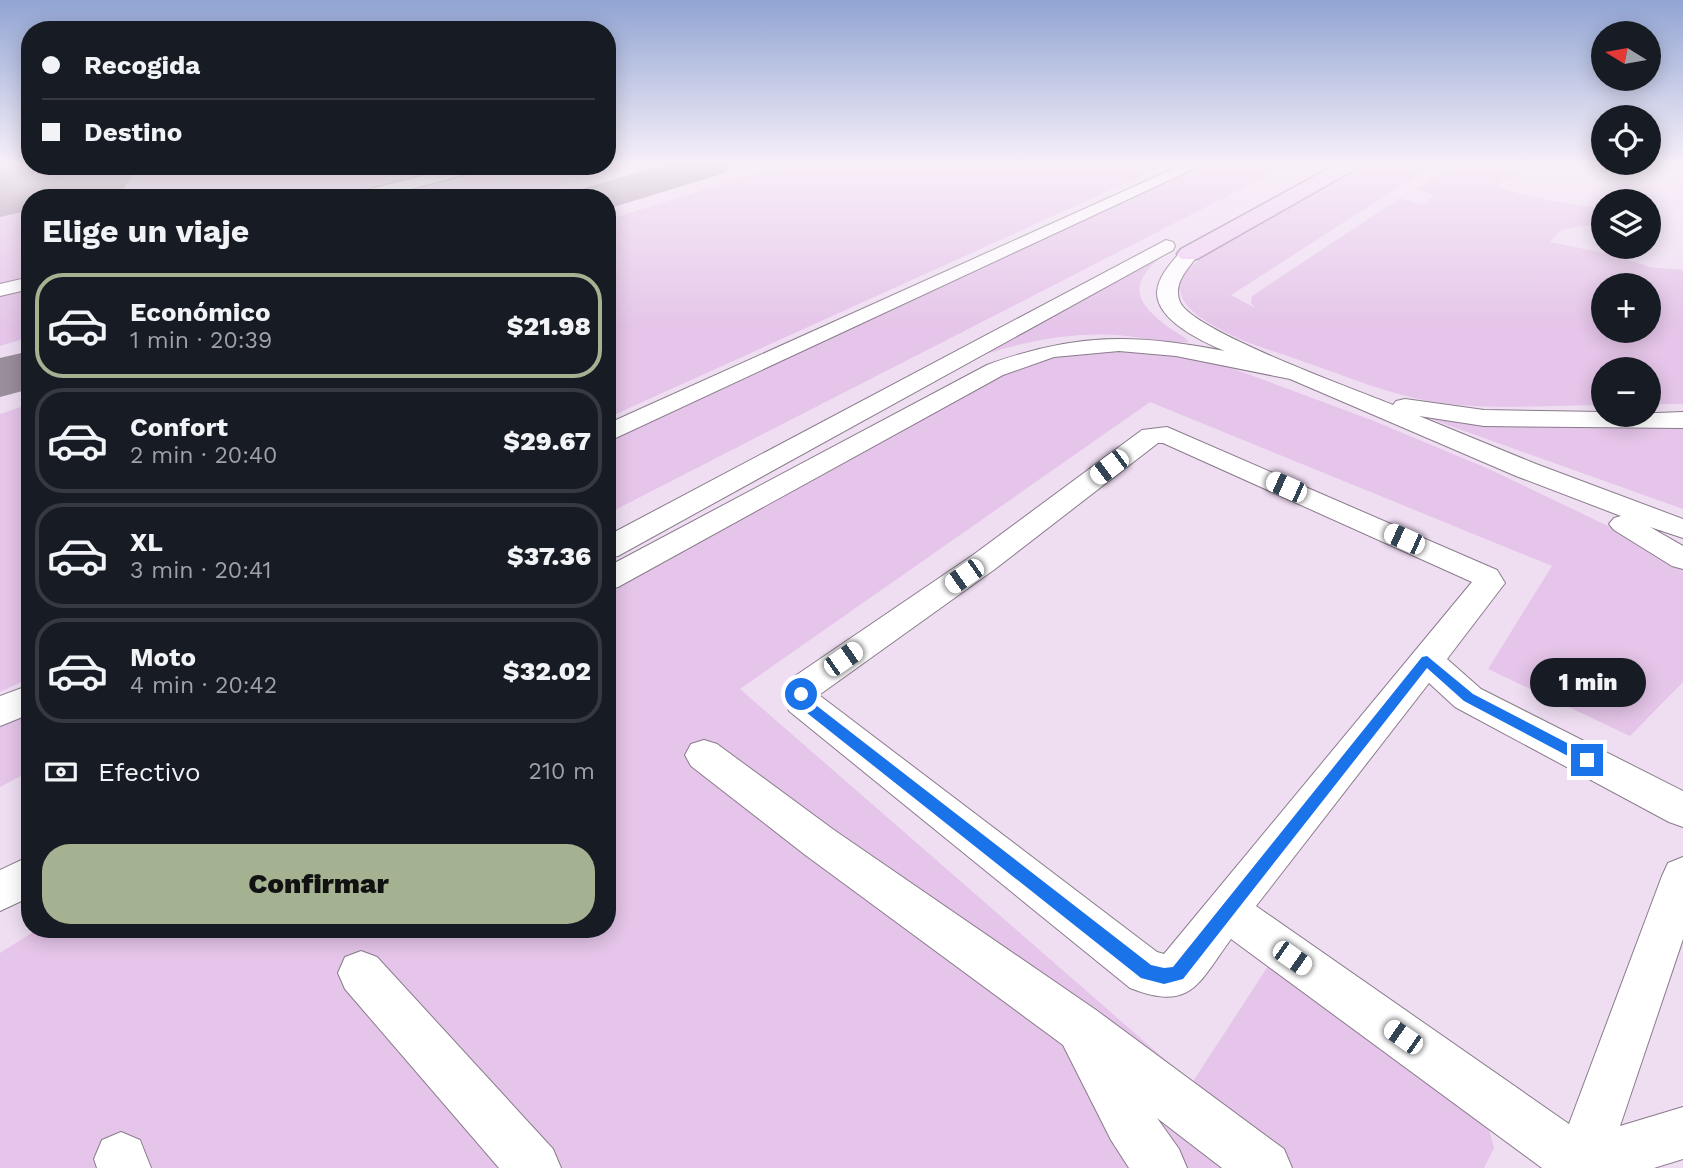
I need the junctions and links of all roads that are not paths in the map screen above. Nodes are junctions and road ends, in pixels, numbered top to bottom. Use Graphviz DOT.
graph roads {
  1 [pos="1075,219"];
  2 [pos="1228,219"];
  3 [pos="1240,219"];
  4 [pos="1177,250"];
  5 [pos="21,285"];
  6 [pos="0,290"];
  7 [pos="1289,372"];
  8 [pos="1333,390"];
  9 [pos="1675,421"];
  10 [pos="616,430"];
  11 [pos="1526,470"];
  12 [pos="1683,529"];
  13 [pos="616,544"];
  14 [pos="1683,559"];
  15 [pos="616,575"];
  16 [pos="1427,661"];
  17 [pos="21,702"];
  18 [pos="0,712"];
  19 [pos="704,755"];
  20 [pos="1683,810"];
  21 [pos="1683,876"];
  22 [pos="21,881"];
  23 [pos="21,884"];
  24 [pos="0,894"];
  25 [pos="1226,911"];
  26 [pos="361,973"];
  27 [pos="1079,1027"];
  28 [pos="1683,1133"];
  29 [pos="505,1146"];
  30 [pos="1580,1166"];
  31 [pos="534,1168"];
  32 [pos="1160,1168"];
  33 [pos="1265,1168"];
  1 -- 10 [label="street"];
  2 -- 4 [label="main road"];
  3 -- 4 [label="main road"];
  4 -- 7 [label="street"];
  4 -- 13 [label="street"];
  5 -- 6 [label="street"];
  7 -- 8 [label="street"];
  7 -- 15 [label="street"];
  8 -- 9 [label="street"];
  8 -- 11 [label="street"];
  11 -- 12 [label="street"];
  11 -- 14 [label="street"];
  16 -- 20 [label="street"];
  16 -- 25 [label="street"];
  16 -- 25 [label="street"];
  17 -- 18 [label="street"];
  19 -- 27 [label="street"];
  21 -- 30 [label="street"];
  22 -- 24 [label="street"];
  23 -- 24 [label="street"];
  25 -- 30 [label="street"];
  26 -- 29 [label="street"];
  27 -- 32 [label="street"];
  27 -- 33 [label="street"];
  28 -- 30 [label="street"];
  29 -- 31 [label="street"];
}
